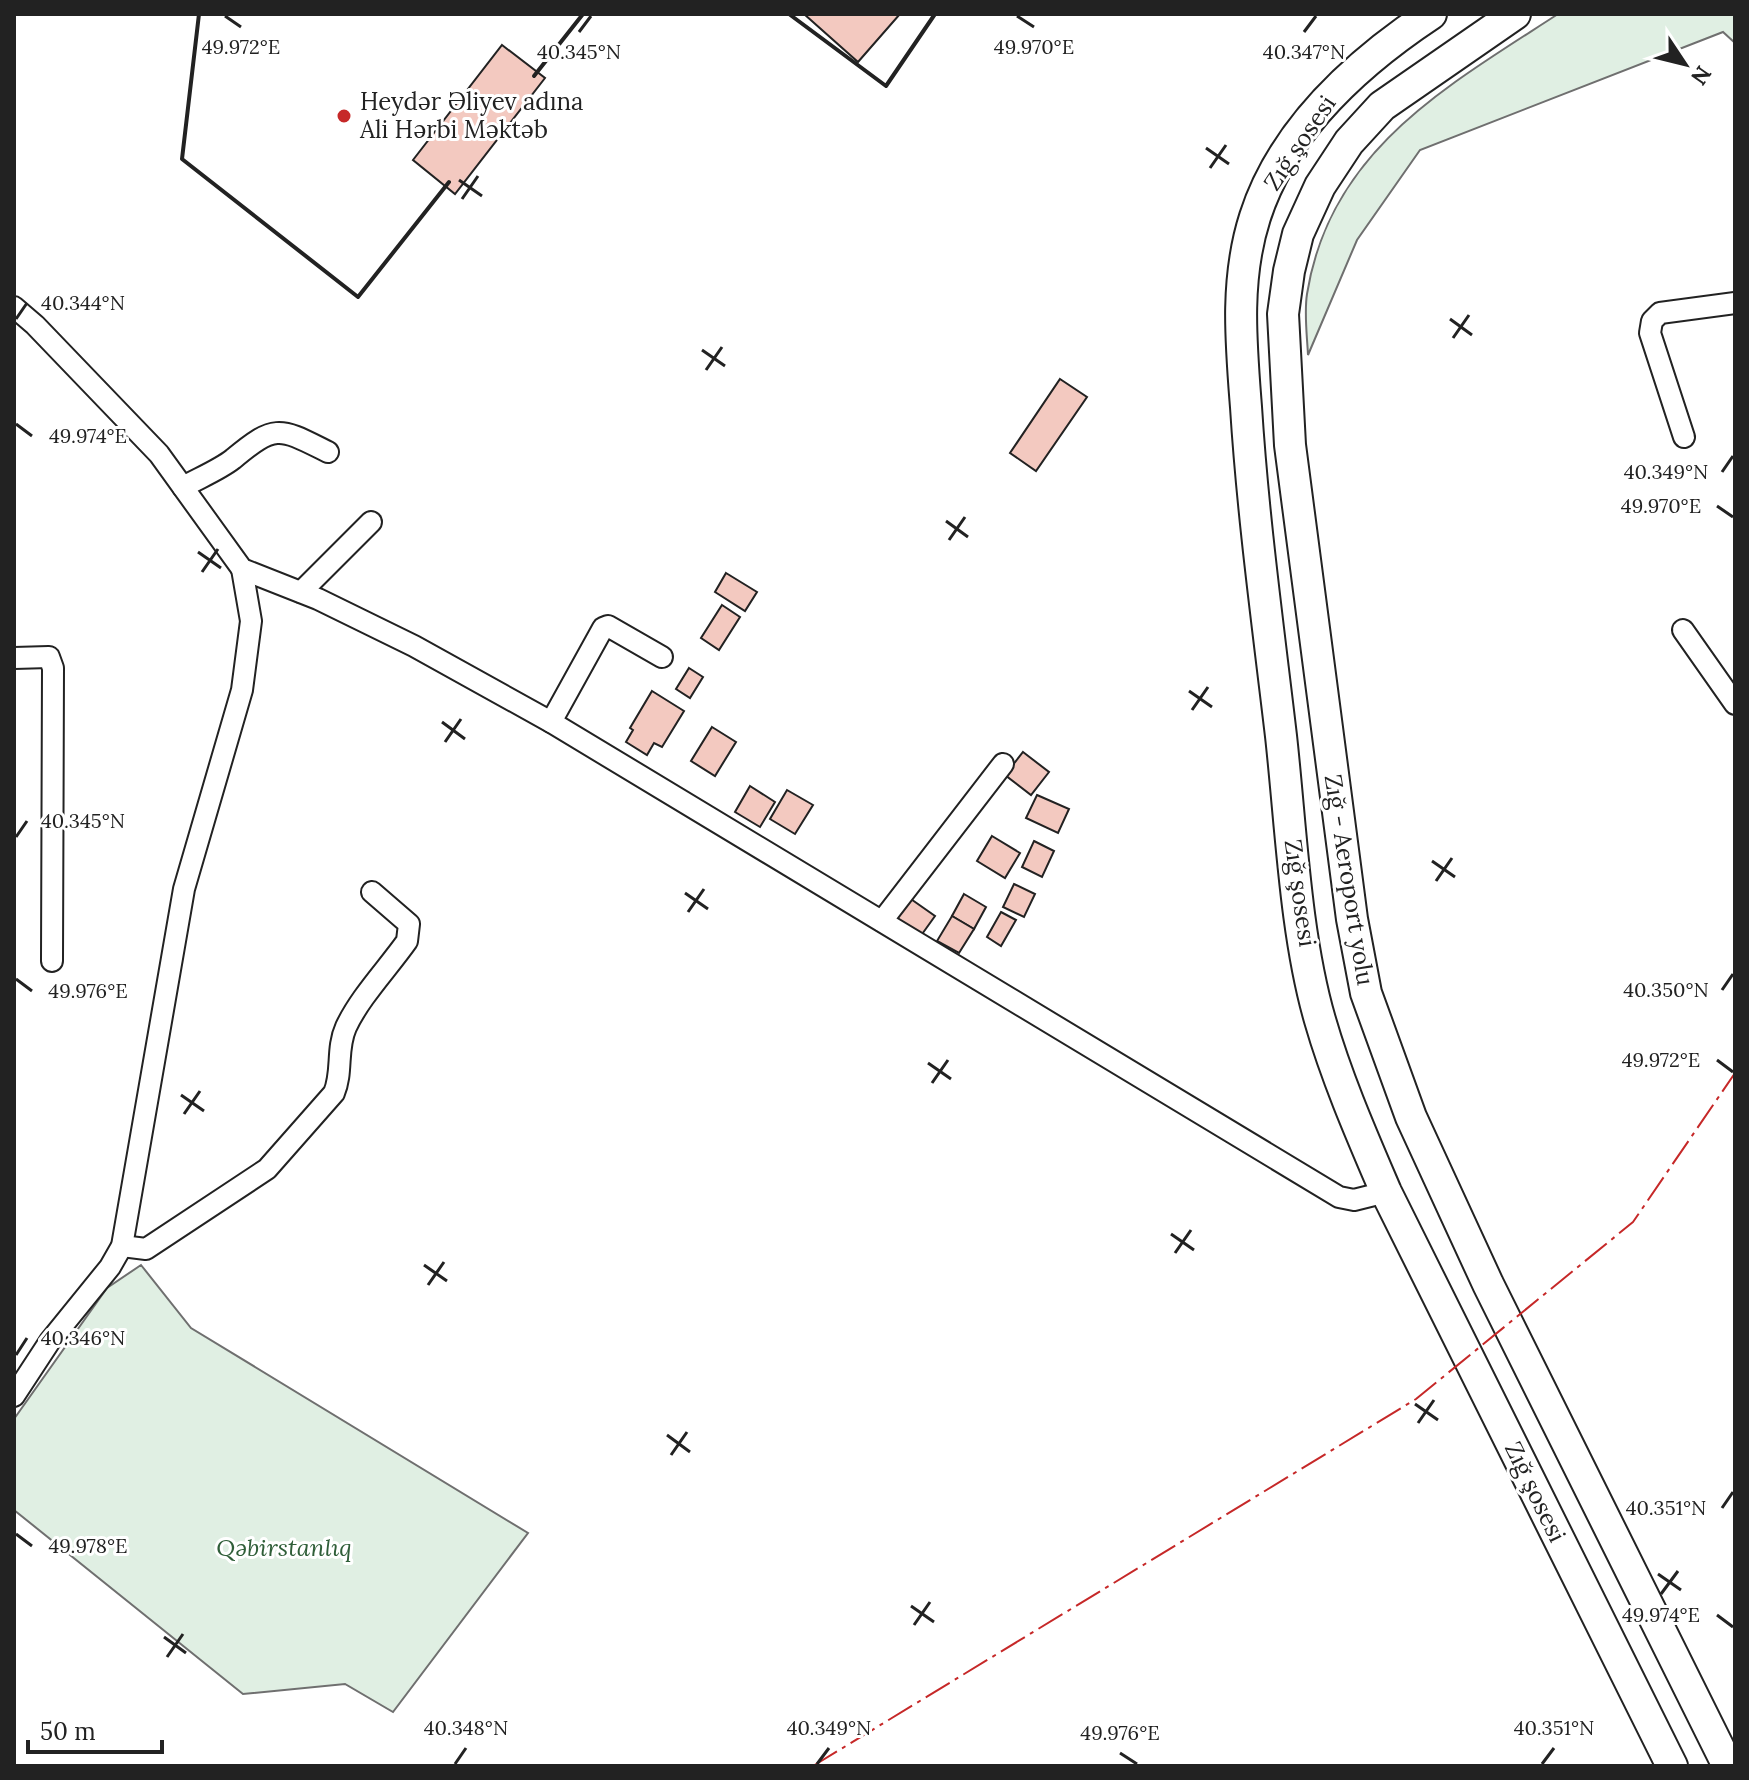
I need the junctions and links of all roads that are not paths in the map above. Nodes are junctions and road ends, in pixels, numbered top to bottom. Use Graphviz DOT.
graph roads {
  1 [pos="1431,14"];
  2 [pos="1515,14"];
  3 [pos="1735,303"];
  4 [pos="14,307"];
  5 [pos="1684,437"];
  6 [pos="328,452"];
  7 [pos="183,487"];
  8 [pos="371,522"];
  9 [pos="242,569"];
  10 [pos="301,592"];
  11 [pos="1683,630"];
  12 [pos="662,657"];
  13 [pos="14,658"];
  14 [pos="1735,704"];
  15 [pos="551,722"];
  16 [pos="1003,764"];
  17 [pos="372,892"];
  18 [pos="882,921"];
  19 [pos="52,961"];
  20 [pos="1386,1192"];
  21 [pos="122,1246"];
  22 [pos="14,1396"];
  23 [pos="1672,1766"];
  24 [pos="1728,1766"];
  1 -- 20 [label="highway, Zığ şosesi"];
  2 -- 24 [label="highway, Zığ - Aeroport yolu"];
  3 -- 5 [label="street"];
  4 -- 7 [label="street"];
  6 -- 7 [label="street"];
  7 -- 9 [label="street"];
  8 -- 10 [label="street"];
  9 -- 10 [label="street"];
  9 -- 21 [label="street"];
  10 -- 15 [label="street"];
  11 -- 14 [label="street"];
  12 -- 15 [label="street"];
  13 -- 19 [label="street"];
  15 -- 18 [label="street"];
  16 -- 18 [label="street"];
  17 -- 21 [label="street"];
  18 -- 20 [label="street"];
  20 -- 23 [label="highway, Zığ şosesi"];
  21 -- 22 [label="street"];
}
